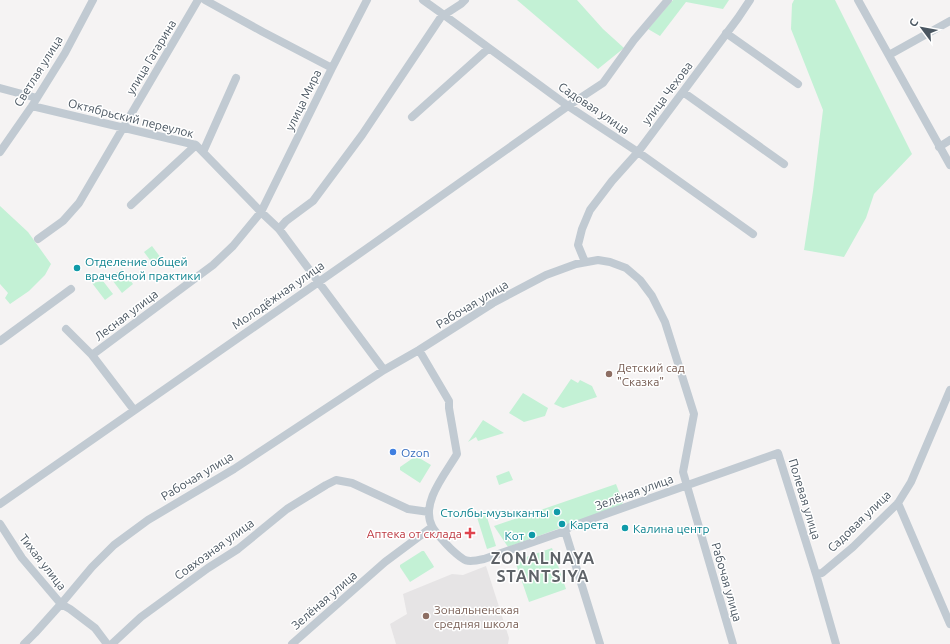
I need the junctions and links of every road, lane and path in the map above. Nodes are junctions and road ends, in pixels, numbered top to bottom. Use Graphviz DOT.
graph roads {
  1 [pos="92,0"];
  2 [pos="198,0"];
  3 [pos="205,0"];
  4 [pos="367,0"];
  5 [pos="465,0"];
  6 [pos="668,0"];
  7 [pos="750,0"];
  8 [pos="858,0"];
  9 [pos="425,1"];
  10 [pos="444,14"];
  11 [pos="950,21"];
  12 [pos="726,33"];
  13 [pos="489,48"];
  14 [pos="888,55"];
  15 [pos="332,68"];
  16 [pos="236,78"];
  17 [pos="798,84"];
  18 [pos="0,88"];
  19 [pos="683,92"];
  20 [pos="37,98"];
  21 [pos="32,106"];
  22 [pos="568,106"];
  23 [pos="412,117"];
  24 [pos="123,127"];
  25 [pos="950,140"];
  26 [pos="196,145"];
  27 [pos="939,147"];
  28 [pos="0,152"];
  29 [pos="203,152"];
  30 [pos="638,152"];
  31 [pos="784,164"];
  32 [pos="950,165"];
  33 [pos="131,205"];
  34 [pos="261,212"];
  35 [pos="279,229"];
  36 [pos="753,234"];
  37 [pos="38,239"];
  38 [pos="585,262"];
  39 [pos="318,281"];
  40 [pos="71,289"];
  41 [pos="66,329"];
  42 [pos="0,340"];
  43 [pos="419,350"];
  44 [pos="92,355"];
  45 [pos="384,370"];
  46 [pos="950,392"];
  47 [pos="134,410"];
  48 [pos="778,453"];
  49 [pos="687,486"];
  50 [pos="898,503"];
  51 [pos="0,504"];
  52 [pos="429,512"];
  53 [pos="0,524"];
  54 [pos="432,527"];
  55 [pos="565,531"];
  56 [pos="816,574"];
  57 [pos="61,604"];
  58 [pos="950,624"];
  59 [pos="24,644"];
  60 [pos="107,644"];
  61 [pos="113,644"];
  62 [pos="292,644"];
  63 [pos="600,644"];
  64 [pos="733,644"];
  65 [pos="836,644"];
  1 -- 20 [label="street, Светлая улица"];
  2 -- 24 [label="street, улица Гагарина"];
  3 -- 15 [label="street"];
  4 -- 15 [label="street, улица Мира"];
  5 -- 10 [label="street"];
  6 -- 22 [label="street, Молодёжная улица"];
  7 -- 12 [label="street, улица Чехова"];
  8 -- 14 [label="street"];
  9 -- 10 [label="street, Садовая улица"];
  10 -- 13 [label="street, Садовая улица"];
  10 -- 35 [label="street"];
  11 -- 14 [label="street"];
  12 -- 17 [label="street"];
  12 -- 19 [label="street, улица Чехова"];
  13 -- 22 [label="street, Садовая улица"];
  13 -- 23 [label="street"];
  14 -- 27 [label="street"];
  15 -- 34 [label="street, улица Мира"];
  16 -- 29 [label="street"];
  18 -- 20 [label="street"];
  19 -- 30 [label="street, улица Чехова"];
  19 -- 31 [label="street"];
  20 -- 21 [label="street, Светлая улица"];
  21 -- 24 [label="street, Октябрьский переулок"];
  21 -- 28 [label="street, Светлая улица"];
  22 -- 30 [label="street, Садовая улица"];
  22 -- 39 [label="street, Молодёжная улица"];
  24 -- 26 [label="street, Октябрьский переулок"];
  24 -- 37 [label="street, улица Гагарина"];
  25 -- 27 [label="street"];
  26 -- 29 [label="street, Октябрьский переулок"];
  26 -- 33 [label="street"];
  27 -- 32 [label="street"];
  29 -- 34 [label="street, Октябрьский переулок"];
  30 -- 36 [label="street, Садовая улица"];
  30 -- 38 [label="street, улица Чехова"];
  34 -- 35 [label="street, Октябрьский переулок"];
  34 -- 44 [label="street, Лесная улица"];
  35 -- 39 [label="street, Октябрьский переулок"];
  38 -- 43 [label="street, Рабочая улица"];
  38 -- 49 [label="street, Рабочая улица"];
  39 -- 45 [label="street, Октябрьский переулок"];
  39 -- 47 [label="street, Молодёжная улица"];
  40 -- 42 [label="street"];
  41 -- 44 [label="street"];
  43 -- 45 [label="street, Рабочая улица"];
  43 -- 52 [label="street"];
  44 -- 47 [label="street"];
  45 -- 57 [label="street, Рабочая улица"];
  46 -- 50 [label="street, Садовая улица"];
  47 -- 51 [label="street, Молодёжная улица"];
  48 -- 49 [label="street, Зелёная улица"];
  48 -- 56 [label="street, Полевая улица"];
  49 -- 55 [label="street, Зелёная улица"];
  49 -- 64 [label="street, Рабочая улица"];
  50 -- 56 [label="street, Садовая улица"];
  50 -- 58 [label="street"];
  52 -- 54 [label="street"];
  52 -- 61 [label="street, Совхозная улица"];
  53 -- 57 [label="street, Тихая улица"];
  54 -- 55 [label="street, Зелёная улица"];
  54 -- 62 [label="street, Зелёная улица"];
  55 -- 63 [label="street"];
  56 -- 65 [label="street, Полевая улица"];
  57 -- 59 [label="street, Рабочая улица"];
  57 -- 60 [label="street, Тихая улица"];
}
